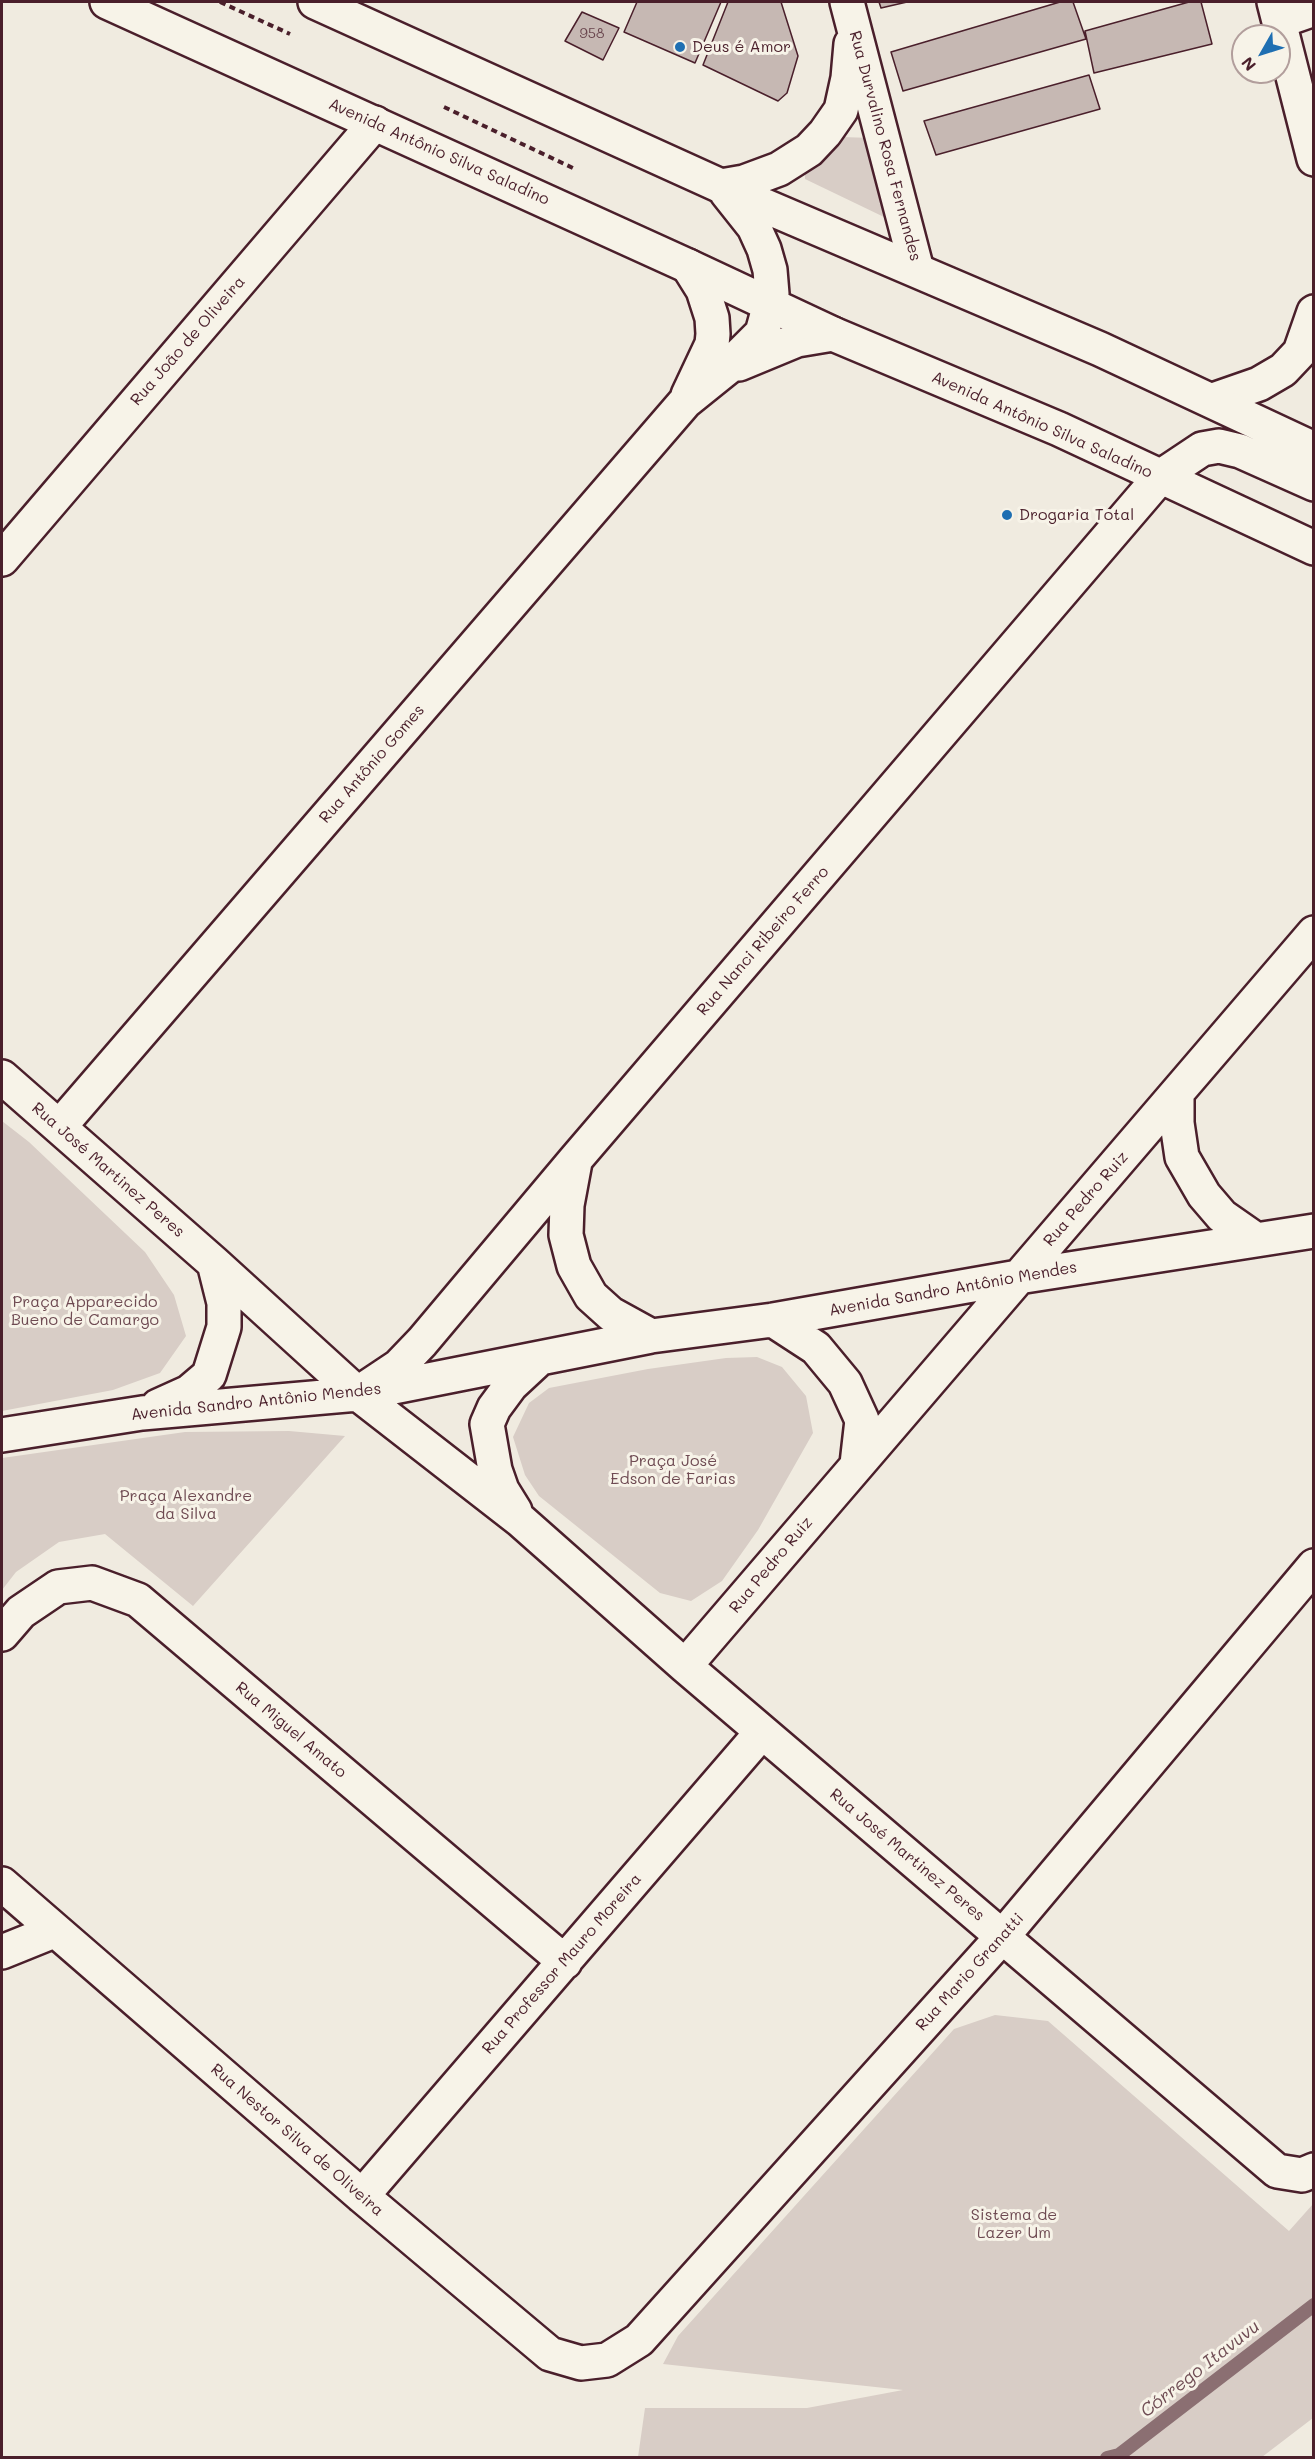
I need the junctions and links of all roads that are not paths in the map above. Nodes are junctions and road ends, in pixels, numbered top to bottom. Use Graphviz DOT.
graph roads {
  1 [pos="108,2"];
  2 [pos="315,2"];
  3 [pos="1314,9"];
  4 [pos="850,11"];
  5 [pos="1277,11"];
  6 [pos="375,123"];
  7 [pos="1314,159"];
  8 [pos="721,186"];
  9 [pos="688,266"];
  10 [pos="917,270"];
  11 [pos="770,304"];
  12 [pos="1314,312"];
  13 [pos="833,334"];
  14 [pos="726,369"];
  15 [pos="1213,400"];
  16 [pos="685,402"];
  17 [pos="1314,448"];
  18 [pos="1160,477"];
  19 [pos="1314,484"];
  20 [pos="1314,548"];
  21 [pos="2,559"];
  22 [pos="1314,933"];
  23 [pos="2,1077"];
  24 [pos="1177,1093"];
  25 [pos="60,1126"];
  26 [pos="575,1160"];
  27 [pos="1314,1231"];
  28 [pos="1255,1239"];
  29 [pos="214,1263"];
  30 [pos="1018,1277"];
  31 [pos="773,1320"];
  32 [pos="651,1336"];
  33 [pos="539,1359"];
  34 [pos="358,1394"];
  35 [pos="142,1413"];
  36 [pos="2,1435"];
  37 [pos="856,1464"];
  38 [pos="520,1520"];
  39 [pos="1314,1566"];
  40 [pos="2,1634"];
  41 [pos="685,1666"];
  42 [pos="762,1732"];
  43 [pos="2,1884"];
  44 [pos="54,1931"];
  45 [pos="1002,1937"];
  46 [pos="2,1953"];
  47 [pos="565,1962"];
  48 [pos="1308,2173"];
  49 [pos="362,2196"];
  50 [pos="607,2360"];
  1 -- 6 [label="street, Avenida Antônio Silva Saladino"];
  2 -- 8 [label="street"];
  3 -- 5 [label="street"];
  4 -- 8 [label="street, Rua Durvalino Rosa Fernandes"];
  4 -- 10 [label="street, Rua Durvalino Rosa Fernandes"];
  5 -- 7 [label="street"];
  6 -- 9 [label="street, Avenida Antônio Silva Saladino"];
  6 -- 21 [label="street, Rua João de Oliveira"];
  8 -- 10 [label="street"];
  8 -- 11 [label="street"];
  9 -- 11 [label="street, Avenida Antônio Silva Saladino"];
  9 -- 16 [label="street, Rua Antônio Gomes"];
  10 -- 15 [label="street"];
  11 -- 13 [label="street, Avenida Antônio Silva Saladino"];
  11 -- 14 [label="street, Rua Antônio Gomes"];
  12 -- 15 [label="street"];
  13 -- 14 [label="street, Rua Antônio Gomes"];
  13 -- 18 [label="street, Avenida Antônio Silva Saladino"];
  14 -- 16 [label="street, Rua Antônio Gomes"];
  15 -- 17 [label="street"];
  16 -- 25 [label="street, Rua Antônio Gomes"];
  18 -- 19 [label="street, Rua Nanci Ribeiro Ferro"];
  18 -- 20 [label="street, Avenida Antônio Silva Saladino"];
  18 -- 26 [label="street, Rua Nanci Ribeiro Ferro"];
  22 -- 24 [label="street, Rua Pedro Ruiz"];
  23 -- 25 [label="street, Rua José Martinez Peres"];
  24 -- 28 [label="street"];
  24 -- 30 [label="street, Rua Pedro Ruiz"];
  25 -- 29 [label="street, Rua José Martinez Peres"];
  26 -- 32 [label="street"];
  26 -- 34 [label="street, Rua Nanci Ribeiro Ferro"];
  27 -- 28 [label="street, Avenida Sandro Antônio Mendes"];
  28 -- 30 [label="street, Avenida Sandro Antônio Mendes"];
  29 -- 34 [label="street, Rua José Martinez Peres"];
  29 -- 35 [label="street"];
  30 -- 31 [label="street, Avenida Sandro Antônio Mendes"];
  30 -- 37 [label="street, Rua Pedro Ruiz"];
  31 -- 32 [label="street, Avenida Sandro Antônio Mendes"];
  31 -- 37 [label="street"];
  32 -- 33 [label="street, Avenida Sandro Antônio Mendes"];
  33 -- 34 [label="street, Avenida Sandro Antônio Mendes"];
  33 -- 38 [label="street, Rua José Martinez Peres"];
  34 -- 35 [label="street, Avenida Sandro Antônio Mendes"];
  34 -- 38 [label="street, Rua José Martinez Peres"];
  35 -- 36 [label="street, Avenida Sandro Antônio Mendes"];
  37 -- 41 [label="street, Rua Pedro Ruiz"];
  38 -- 41 [label="street, Rua José Martinez Peres"];
  39 -- 45 [label="street, Rua Mario Granatti"];
  40 -- 47 [label="street, Rua Miguel Amato"];
  41 -- 42 [label="street, Rua José Martinez Peres"];
  42 -- 45 [label="street, Rua José Martinez Peres"];
  42 -- 47 [label="street, Rua Professor Mauro Moreira"];
  43 -- 44 [label="street, Rua Nestor Silva de Oliveira"];
  44 -- 46 [label="street"];
  44 -- 49 [label="street, Rua Nestor Silva de Oliveira"];
  45 -- 48 [label="street, Rua José Martinez Peres"];
  45 -- 50 [label="street, Rua Mario Granatti"];
  47 -- 49 [label="street, Rua Professor Mauro Moreira"];
  49 -- 50 [label="street, Rua Nestor Silva de Oliveira"];
}
